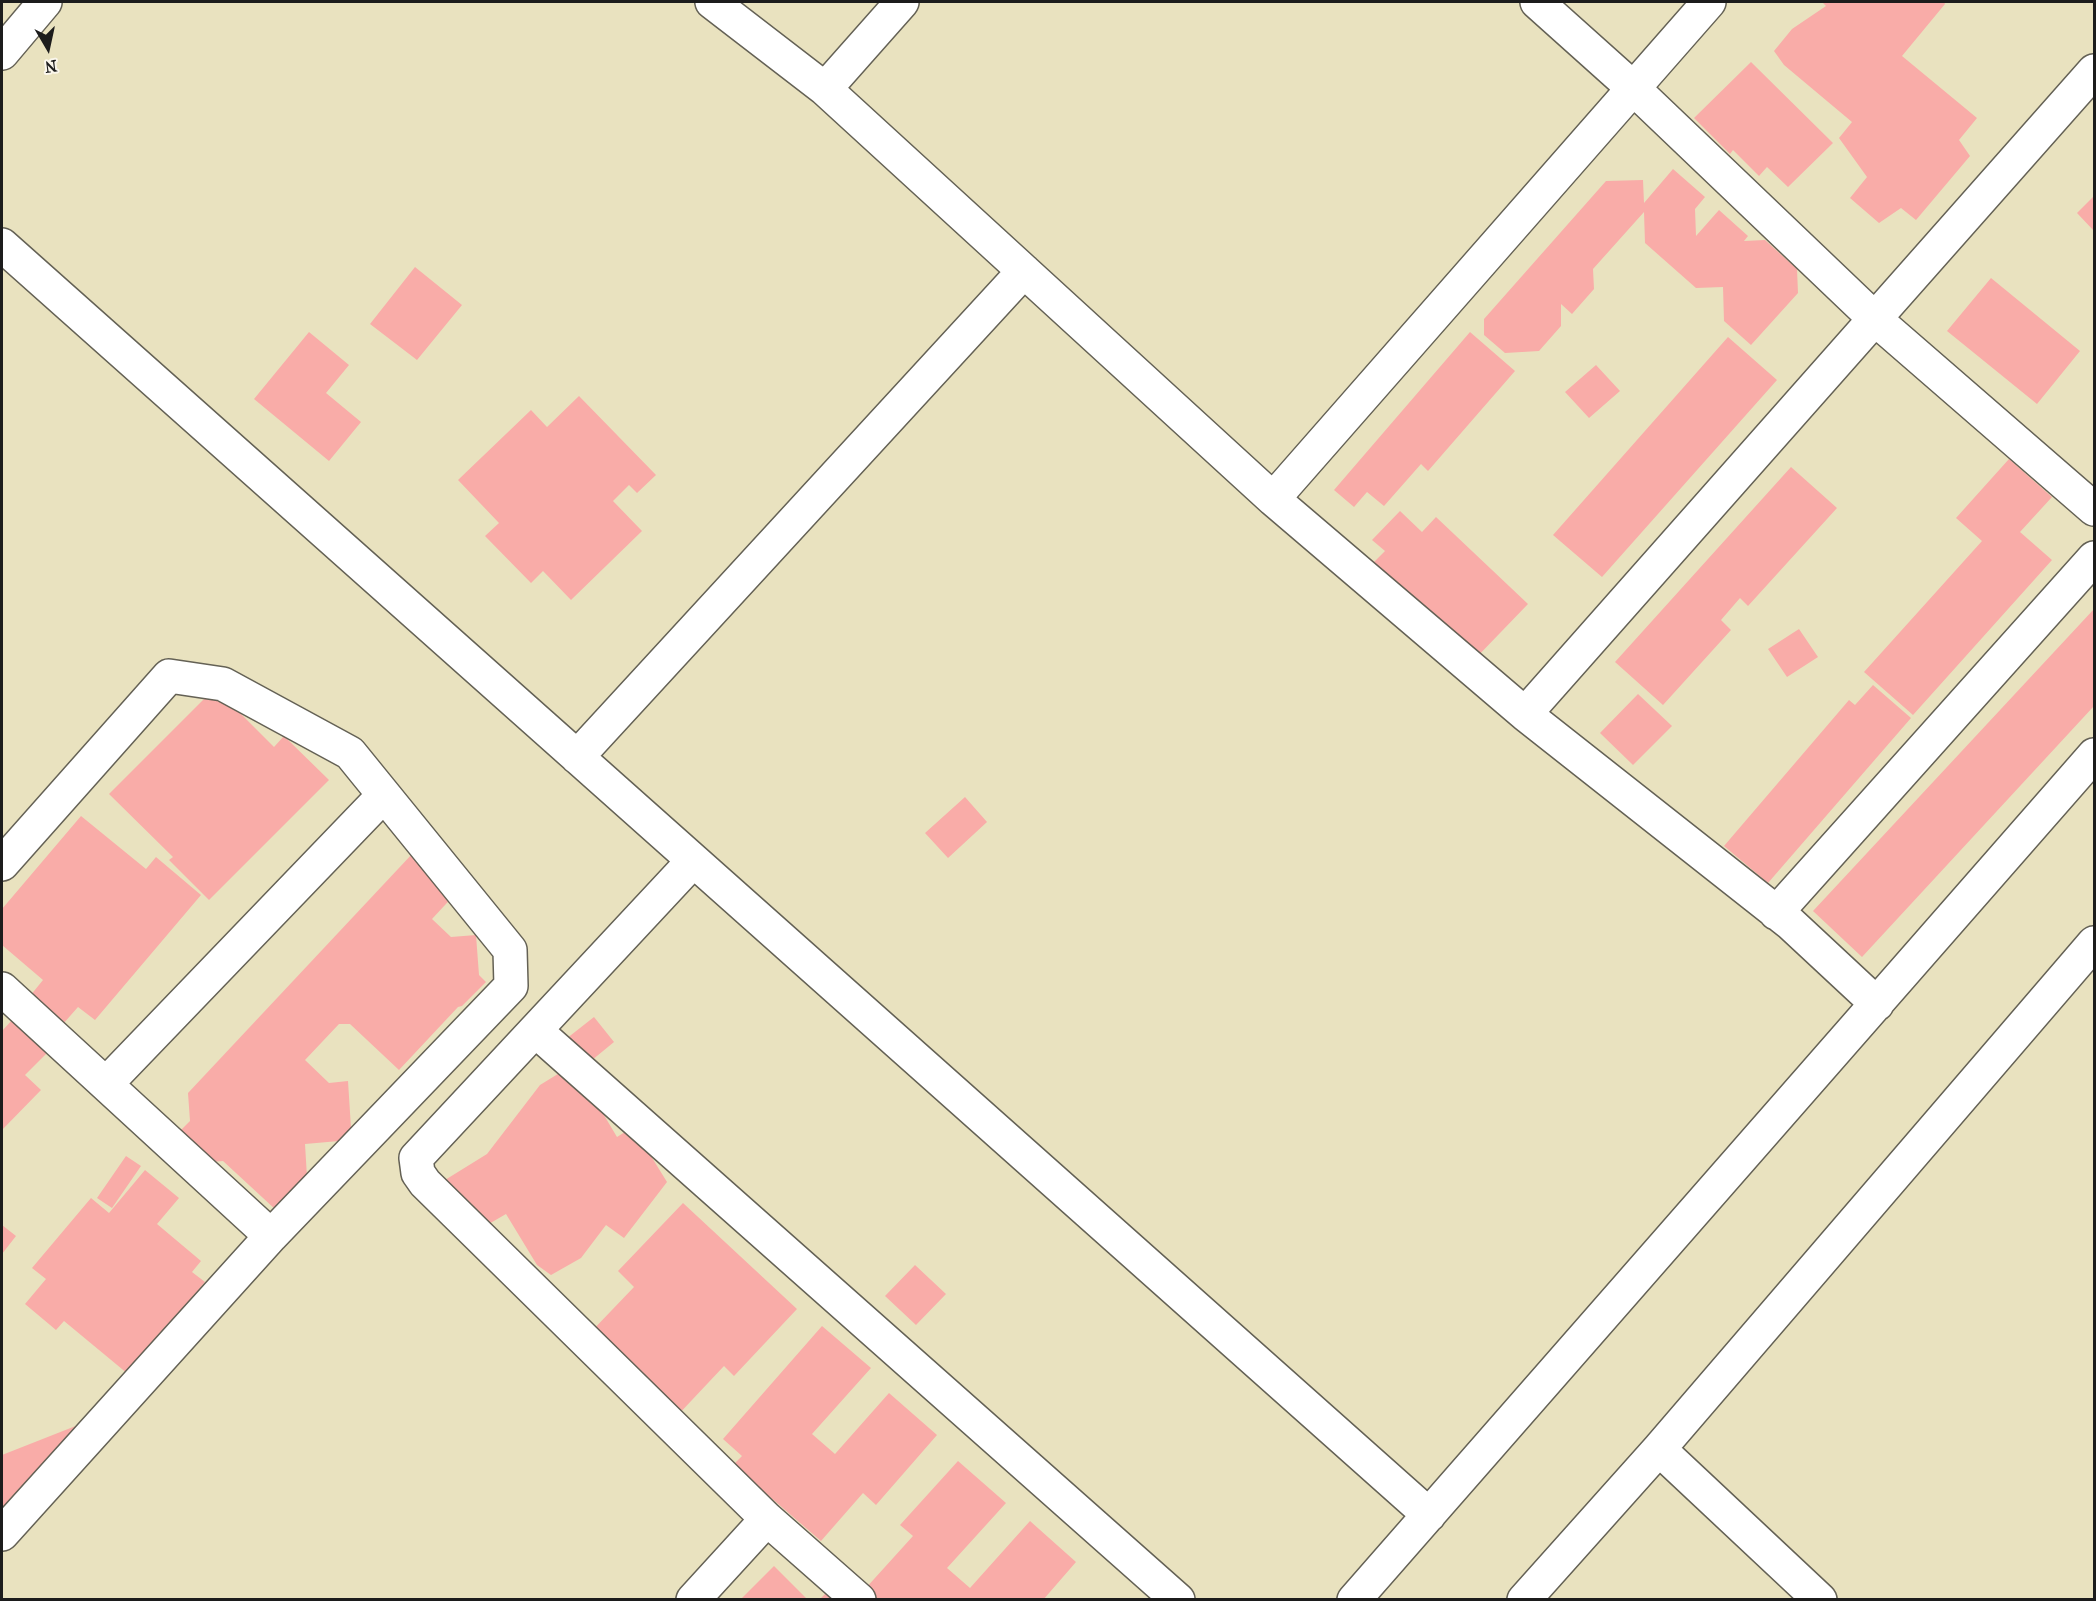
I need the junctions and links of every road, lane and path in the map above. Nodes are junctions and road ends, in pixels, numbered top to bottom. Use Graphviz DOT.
graph roads {
  1 [pos="45,2"];
  2 [pos="712,2"];
  3 [pos="902,2"];
  4 [pos="1538,2"];
  5 [pos="1709,2"];
  6 [pos="2,53"];
  7 [pos="2094,71"];
  8 [pos="1633,88"];
  9 [pos="825,89"];
  10 [pos="2,245"];
  11 [pos="1024,271"];
  12 [pos="1875,319"];
  13 [pos="1272,499"];
  14 [pos="2094,509"];
  15 [pos="2094,558"];
  16 [pos="1525,714"];
  17 [pos="2094,755"];
  18 [pos="578,758"];
  19 [pos="384,795"];
  20 [pos="693,861"];
  21 [pos="2,864"];
  22 [pos="1776,913"];
  23 [pos="2094,943"];
  24 [pos="2,989"];
  25 [pos="1877,1004"];
  26 [pos="536,1031"];
  27 [pos="106,1084"];
  28 [pos="271,1236"];
  29 [pos="1659,1449"];
  30 [pos="1429,1515"];
  31 [pos="767,1519"];
  32 [pos="2,1534"];
  33 [pos="693,1599"];
  34 [pos="859,1599"];
  35 [pos="1179,1599"];
  36 [pos="1354,1599"];
  37 [pos="1524,1599"];
  38 [pos="1820,1599"];
  1 -- 6 [label="street"];
  2 -- 9 [label="street"];
  3 -- 9 [label="street"];
  4 -- 8 [label="street"];
  5 -- 8 [label="street"];
  7 -- 12 [label="street"];
  8 -- 12 [label="street"];
  8 -- 13 [label="street"];
  9 -- 11 [label="street"];
  10 -- 18 [label="street"];
  11 -- 13 [label="street"];
  11 -- 18 [label="street"];
  12 -- 14 [label="street"];
  12 -- 16 [label="street"];
  13 -- 16 [label="street"];
  15 -- 22 [label="street"];
  16 -- 22 [label="street"];
  17 -- 25 [label="street"];
  18 -- 20 [label="street"];
  19 -- 21 [label="street"];
  19 -- 27 [label="street"];
  19 -- 28 [label="street"];
  20 -- 26 [label="street"];
  20 -- 30 [label="street"];
  22 -- 25 [label="street"];
  23 -- 29 [label="street"];
  24 -- 27 [label="street"];
  25 -- 30 [label="street"];
  26 -- 31 [label="street"];
  26 -- 35 [label="street"];
  27 -- 28 [label="street"];
  28 -- 32 [label="street"];
  29 -- 37 [label="street"];
  29 -- 38 [label="street"];
  30 -- 36 [label="street"];
  31 -- 33 [label="street"];
  31 -- 34 [label="street"];
}
